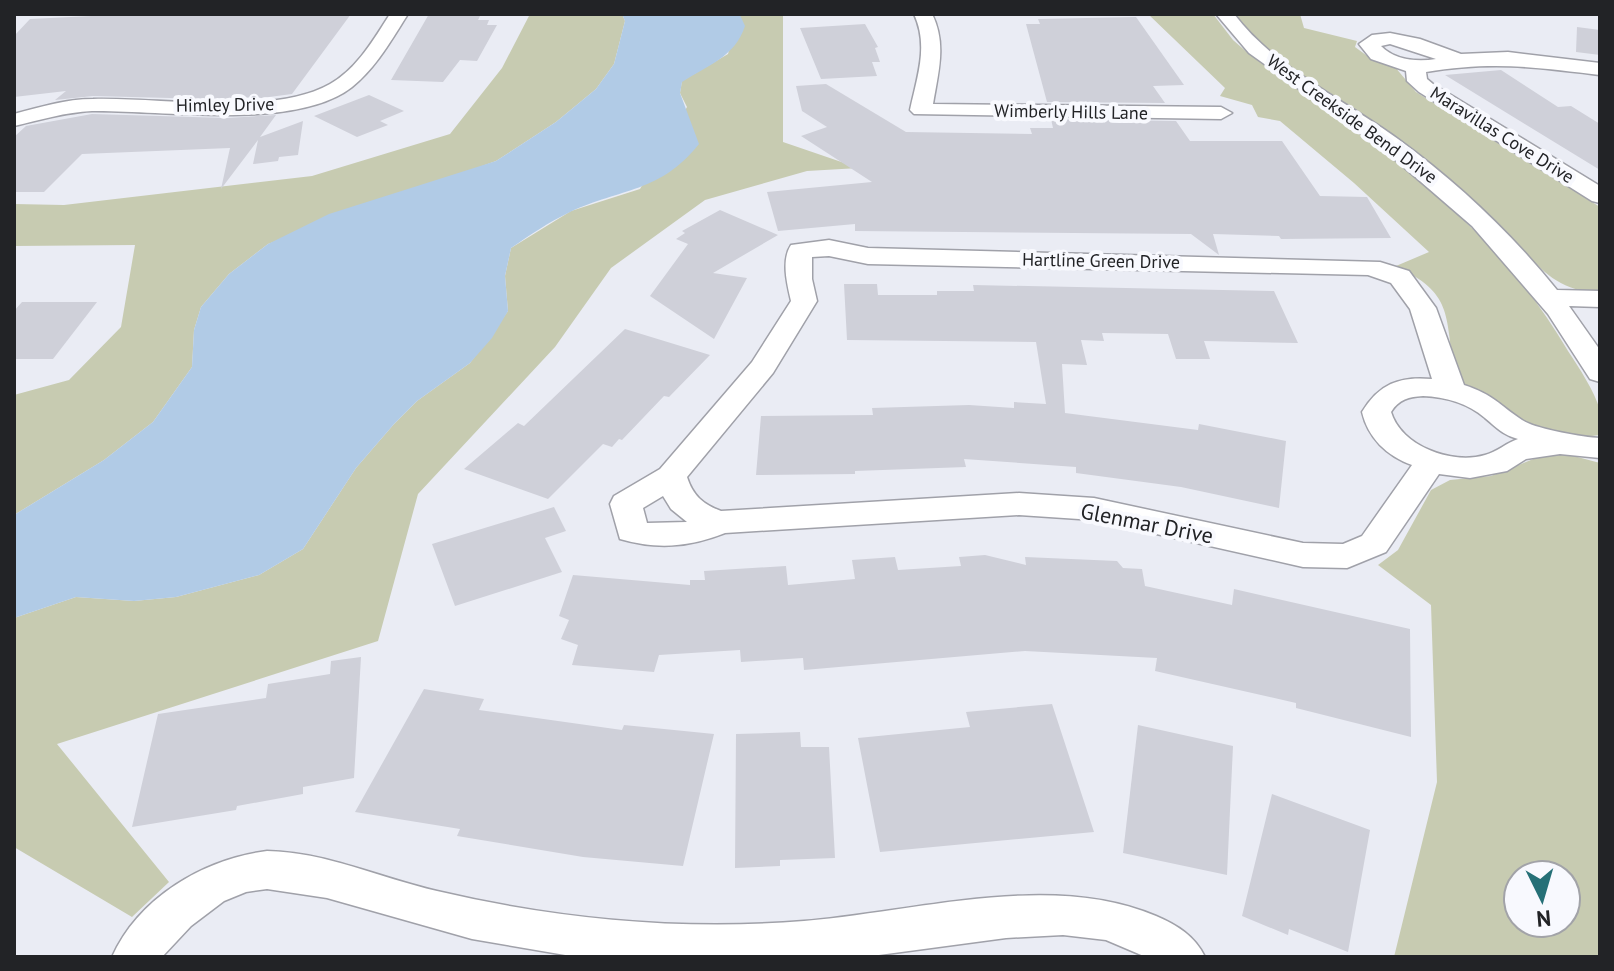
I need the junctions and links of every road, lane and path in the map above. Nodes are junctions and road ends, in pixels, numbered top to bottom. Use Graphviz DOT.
graph roads {
  1 [pos="399,14"];
  2 [pos="923,14"];
  3 [pos="1225,14"];
  4 [pos="1458,60"];
  5 [pos="1415,68"];
  6 [pos="1600,69"];
  7 [pos="1221,113"];
  8 [pos="14,120"];
  9 [pos="1600,196"];
  10 [pos="1550,298"];
  11 [pos="1600,299"];
  12 [pos="1600,373"];
  13 [pos="1451,391"];
  14 [pos="1557,443"];
  15 [pos="1600,448"];
  16 [pos="1431,462"];
  17 [pos="671,476"];
  18 [pos="721,522"];
  19 [pos="135,957"];
  20 [pos="1182,957"];
  1 -- 8 [label="street, Himley Drive"];
  2 -- 7 [label="street, Wimberly Hills Lane"];
  3 -- 10 [label="street, West Creekside Bend Drive"];
  4 -- 5 [label="street"];
  4 -- 5 [label="street"];
  4 -- 6 [label="street"];
  5 -- 9 [label="street, Maravillas Cove Drive"];
  10 -- 11 [label="street"];
  10 -- 12 [label="street, West Creekside Bend Drive"];
  13 -- 14 [label="street"];
  13 -- 16 [label="street"];
  13 -- 17 [label="street, Hartline Green Drive"];
  14 -- 15 [label="street"];
  14 -- 16 [label="street"];
  16 -- 18 [label="street, Glenmar Drive"];
  17 -- 18 [label="street, Glenmar Drive"];
  17 -- 18 [label="street, Glenmar Drive"];
  19 -- 20 [label="street"];
}
